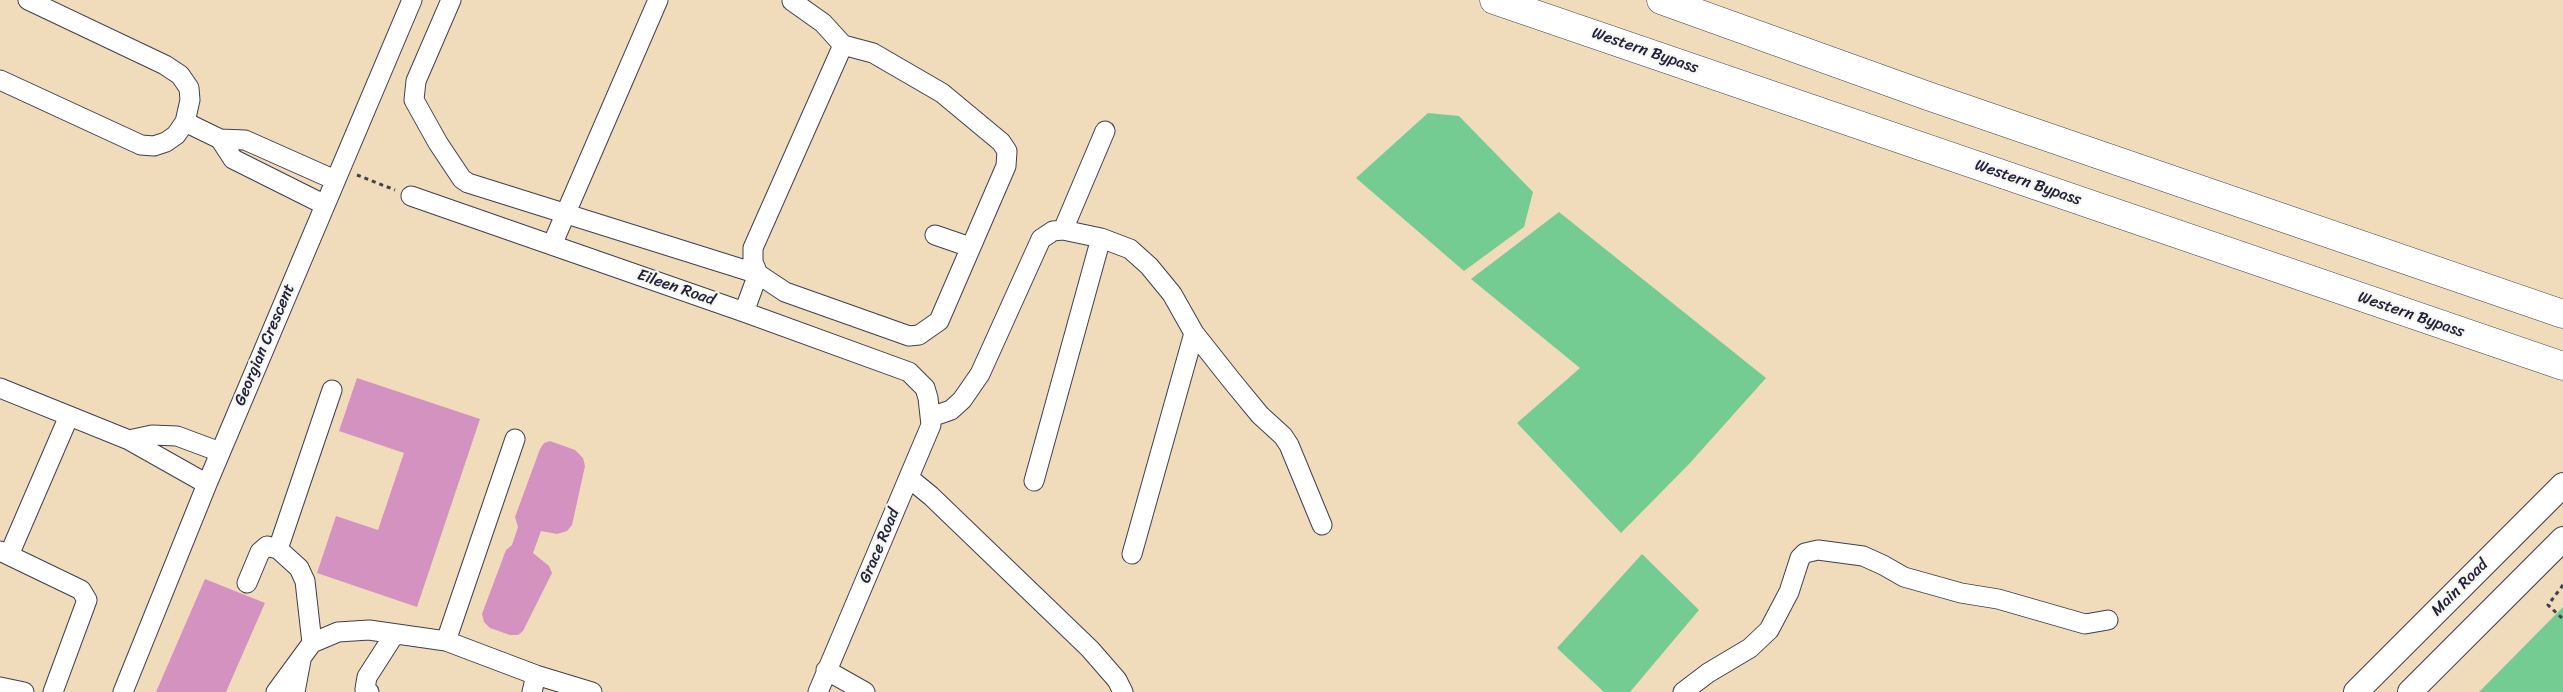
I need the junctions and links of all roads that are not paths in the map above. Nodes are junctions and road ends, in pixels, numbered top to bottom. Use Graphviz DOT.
graph roads {
  1 [pos="28,0"];
  2 [pos="412,0"];
  3 [pos="451,0"];
  4 [pos="658,0"];
  5 [pos="1494,0"];
  6 [pos="1661,0"];
  7 [pos="792,1"];
  8 [pos="844,45"];
  9 [pos="0,80"];
  10 [pos="186,122"];
  11 [pos="1105,131"];
  12 [pos="220,139"];
  13 [pos="337,175"];
  14 [pos="411,196"];
  15 [pos="324,205"];
  16 [pos="565,212"];
  17 [pos="1063,230"];
  18 [pos="935,235"];
  19 [pos="1101,238"];
  20 [pos="552,245"];
  21 [pos="970,247"];
  22 [pos="758,274"];
  23 [pos="744,312"];
  24 [pos="2563,314"];
  25 [pos="1194,334"];
  26 [pos="2563,366"];
  27 [pos="0,388"];
  28 [pos="332,390"];
  29 [pos="928,398"];
  30 [pos="69,416"];
  31 [pos="931,417"];
  32 [pos="515,439"];
  33 [pos="129,440"];
  34 [pos="220,452"];
  35 [pos="909,478"];
  36 [pos="1034,481"];
  37 [pos="206,484"];
  38 [pos="2563,485"];
  39 [pos="1322,525"];
  40 [pos="2563,539"];
  41 [pos="278,549"];
  42 [pos="4,553"];
  43 [pos="1132,554"];
  44 [pos="247,582"];
  45 [pos="2108,620"];
  46 [pos="394,635"];
  47 [pos="446,641"];
  48 [pos="307,650"];
  49 [pos="826,670"];
  50 [pos="534,683"];
  51 [pos="0,687"];
  52 [pos="24,692"];
  53 [pos="53,692"];
  54 [pos="123,692"];
  55 [pos="276,692"];
  56 [pos="295,692"];
  57 [pos="369,692"];
  58 [pos="592,692"];
  59 [pos="818,692"];
  60 [pos="866,692"];
  61 [pos="1123,692"];
  62 [pos="1682,692"];
  63 [pos="2356,692"];
  64 [pos="2410,692"];
  1 -- 10 [label="street"];
  2 -- 13 [label="street, Georgian Crescent"];
  3 -- 16 [label="street"];
  4 -- 16 [label="street"];
  5 -- 26 [label="highway, Western Bypass"];
  6 -- 24 [label="highway"];
  7 -- 8 [label="street"];
  8 -- 21 [label="street"];
  8 -- 22 [label="street"];
  9 -- 10 [label="street"];
  10 -- 12 [label="street"];
  11 -- 17 [label="street"];
  12 -- 13 [label="street"];
  12 -- 15 [label="street"];
  13 -- 15 [label="street, Georgian Crescent"];
  14 -- 20 [label="street, Eileen Road"];
  15 -- 34 [label="street, Georgian Crescent"];
  16 -- 20 [label="street"];
  16 -- 22 [label="street"];
  17 -- 19 [label="street"];
  17 -- 31 [label="street"];
  18 -- 21 [label="street"];
  19 -- 25 [label="street"];
  19 -- 36 [label="street"];
  20 -- 23 [label="street, Eileen Road"];
  21 -- 22 [label="street"];
  22 -- 23 [label="street"];
  23 -- 29 [label="street, Eileen Road"];
  25 -- 39 [label="street"];
  25 -- 43 [label="street"];
  27 -- 30 [label="street"];
  28 -- 41 [label="street"];
  29 -- 31 [label="street, Grace Road"];
  30 -- 33 [label="street"];
  30 -- 42 [label="street"];
  31 -- 35 [label="street, Grace Road"];
  32 -- 47 [label="street"];
  33 -- 34 [label="street"];
  33 -- 37 [label="street"];
  34 -- 37 [label="street, Georgian Crescent"];
  35 -- 49 [label="street, Grace Road"];
  35 -- 61 [label="street"];
  37 -- 54 [label="street, Georgian Crescent"];
  38 -- 63 [label="main road, Main Road"];
  40 -- 64 [label="main road"];
  41 -- 44 [label="street"];
  41 -- 48 [label="street"];
  42 -- 53 [label="street"];
  45 -- 62 [label="street"];
  46 -- 47 [label="street"];
  46 -- 48 [label="street"];
  46 -- 57 [label="street"];
  47 -- 50 [label="street"];
  48 -- 55 [label="street"];
  48 -- 56 [label="street"];
  49 -- 59 [label="street, Grace Road"];
  49 -- 60 [label="street"];
  50 -- 58 [label="street"];
  51 -- 52 [label="street"];
}
